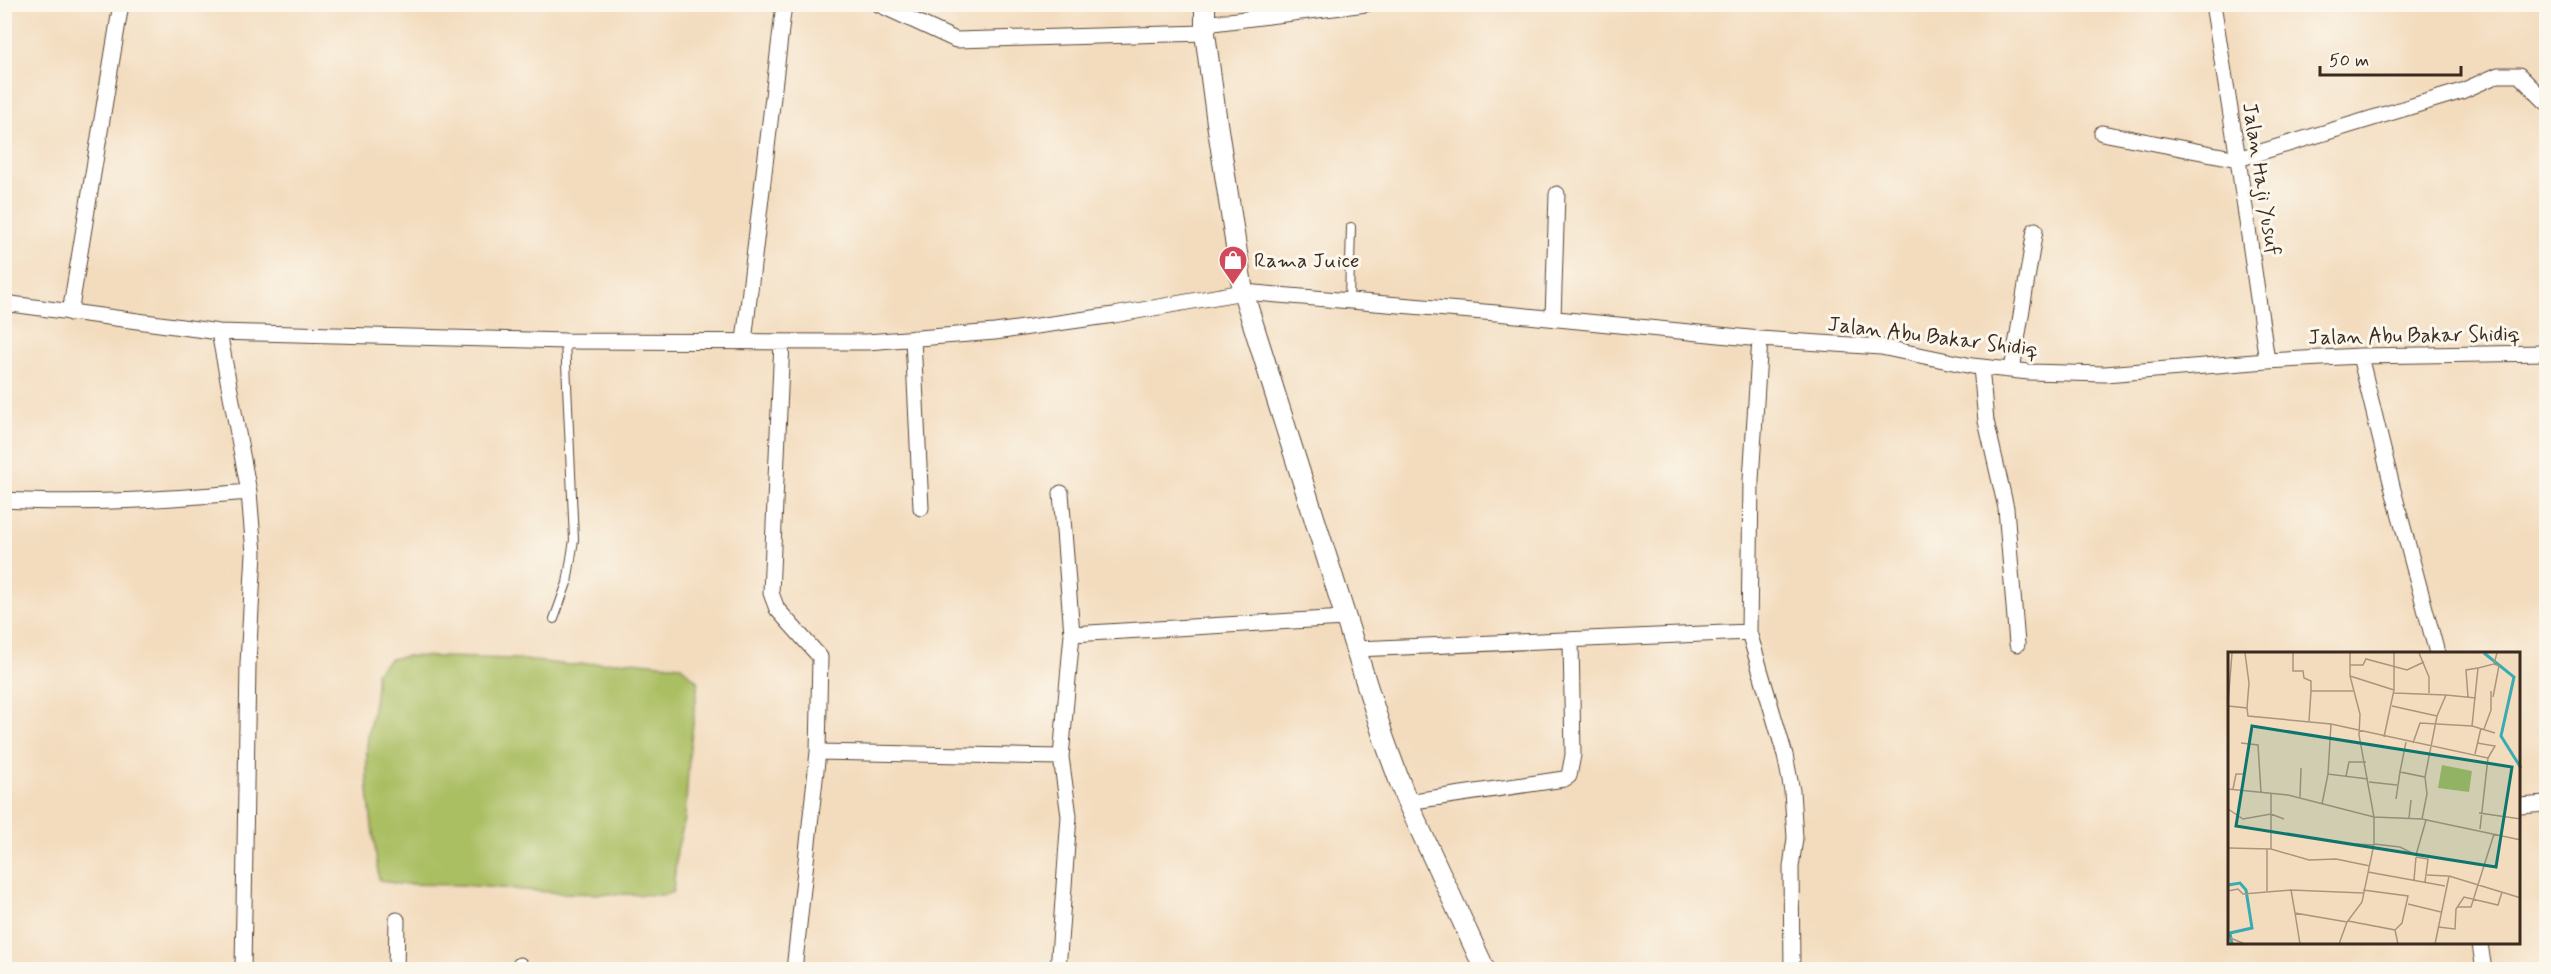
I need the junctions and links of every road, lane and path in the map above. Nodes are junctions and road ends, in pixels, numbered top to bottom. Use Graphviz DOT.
graph roads {
  1 [pos="121,4"];
  2 [pos="784,4"];
  3 [pos="878,4"];
  4 [pos="1366,4"];
  5 [pos="2213,4"];
  6 [pos="1205,20"];
  7 [pos="2547,102"];
  8 [pos="2102,133"];
  9 [pos="2238,159"];
  10 [pos="1557,194"];
  11 [pos="1351,227"];
  12 [pos="2035,230"];
  13 [pos="1243,292"];
  14 [pos="1349,300"];
  15 [pos="4,303"];
  16 [pos="70,313"];
  17 [pos="1553,318"];
  18 [pos="219,332"];
  19 [pos="913,338"];
  20 [pos="1760,339"];
  21 [pos="565,341"];
  22 [pos="744,341"];
  23 [pos="782,342"];
  24 [pos="2547,353"];
  25 [pos="2360,356"];
  26 [pos="2267,361"];
  27 [pos="1981,367"];
  28 [pos="2012,370"];
  29 [pos="249,492"];
  30 [pos="1061,493"];
  31 [pos="4,500"];
  32 [pos="921,508"];
  33 [pos="1345,618"];
  34 [pos="554,619"];
  35 [pos="1749,632"];
  36 [pos="1072,634"];
  37 [pos="1571,640"];
  38 [pos="2017,644"];
  39 [pos="1357,649"];
  40 [pos="2437,652"];
  41 [pos="818,752"];
  42 [pos="1061,757"];
  43 [pos="1407,802"];
  44 [pos="2547,804"];
  45 [pos="2521,806"];
  46 [pos="397,921"];
  47 [pos="2480,944"];
  48 [pos="243,969"];
  49 [pos="396,969"];
  50 [pos="794,969"];
  51 [pos="1058,969"];
  52 [pos="1485,969"];
  53 [pos="1792,969"];
  54 [pos="2484,969"];
  1 -- 16 [label="street"];
  2 -- 22 [label="street"];
  3 -- 6 [label="street"];
  4 -- 6 [label="street"];
  5 -- 9 [label="street, Jalan Haji Yusuf"];
  6 -- 13 [label="street"];
  7 -- 9 [label="street"];
  8 -- 9 [label="street"];
  9 -- 26 [label="street, Jalan Haji Yusuf"];
  10 -- 17 [label="street"];
  11 -- 14 [label="lane"];
  12 -- 28 [label="street"];
  13 -- 14 [label="street, Jalan Abu Bakar Shidiq"];
  13 -- 19 [label="street, Jalan Abu Bakar Shidiq"];
  13 -- 33 [label="street"];
  14 -- 17 [label="street, Jalan Abu Bakar Shidiq"];
  15 -- 16 [label="street, Jalan Abu Bakar Shidiq"];
  16 -- 18 [label="street, Jalan Abu Bakar Shidiq"];
  17 -- 20 [label="street, Jalan Abu Bakar Shidiq"];
  18 -- 21 [label="street, Jalan Abu Bakar Shidiq"];
  18 -- 29 [label="street"];
  19 -- 23 [label="street, Jalan Abu Bakar Shidiq"];
  19 -- 32 [label="street"];
  20 -- 27 [label="street, Jalan Abu Bakar Shidiq"];
  20 -- 35 [label="street"];
  21 -- 22 [label="street, Jalan Abu Bakar Shidiq"];
  21 -- 34 [label="lane"];
  22 -- 23 [label="street, Jalan Abu Bakar Shidiq"];
  23 -- 41 [label="street"];
  24 -- 25 [label="street, Jalan Abu Bakar Shidiq"];
  25 -- 26 [label="street, Jalan Abu Bakar Shidiq"];
  25 -- 40 [label="street"];
  26 -- 28 [label="street, Jalan Abu Bakar Shidiq"];
  27 -- 28 [label="street, Jalan Abu Bakar Shidiq"];
  27 -- 38 [label="street"];
  29 -- 31 [label="street"];
  29 -- 48 [label="street"];
  30 -- 36 [label="street"];
  33 -- 36 [label="street"];
  33 -- 39 [label="street"];
  35 -- 37 [label="street"];
  35 -- 53 [label="street"];
  36 -- 42 [label="street"];
  37 -- 39 [label="street"];
  37 -- 43 [label="street"];
  39 -- 43 [label="street"];
  41 -- 42 [label="street"];
  41 -- 50 [label="street"];
  42 -- 51 [label="street"];
  43 -- 52 [label="street"];
  44 -- 45 [label="street"];
  46 -- 49 [label="street"];
  47 -- 54 [label="street"];
}
